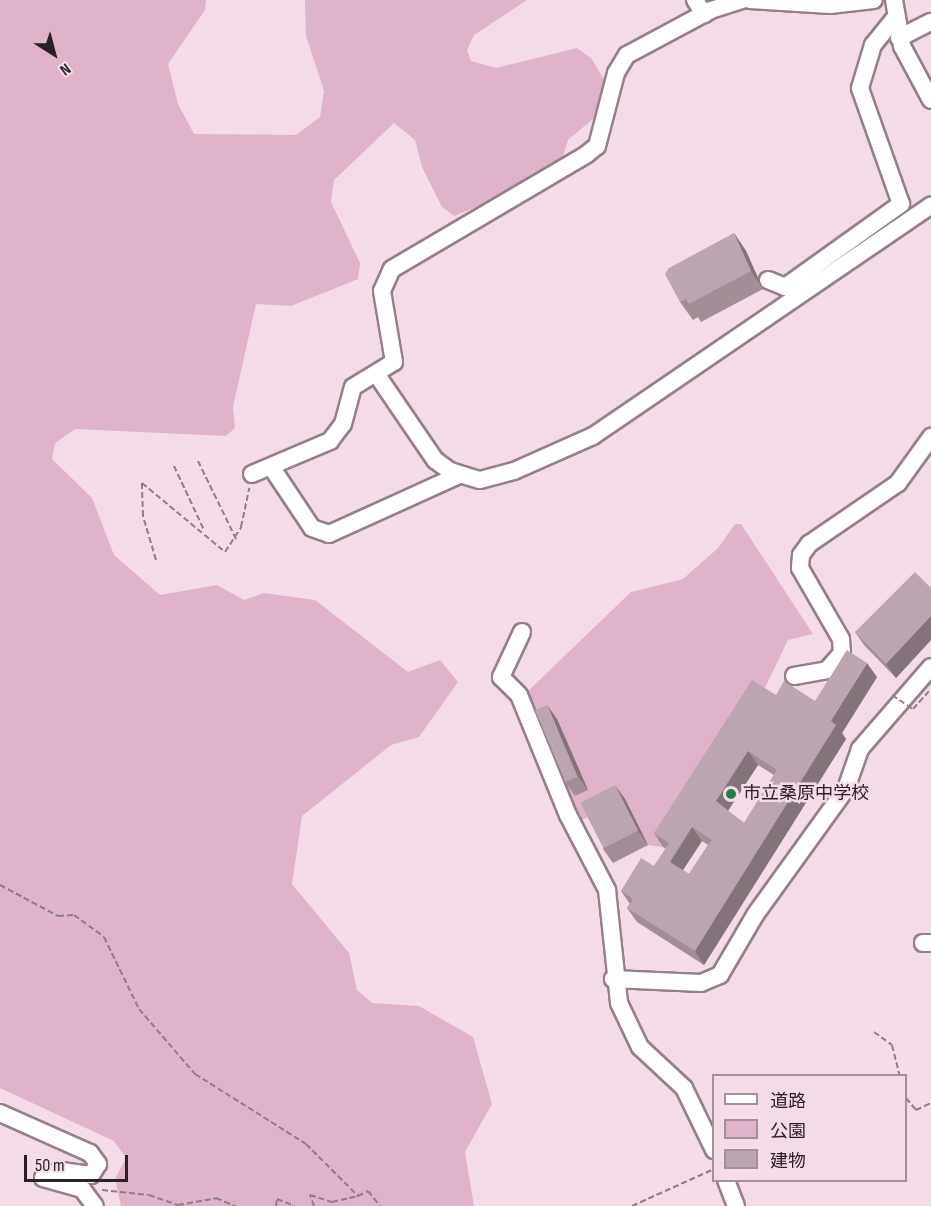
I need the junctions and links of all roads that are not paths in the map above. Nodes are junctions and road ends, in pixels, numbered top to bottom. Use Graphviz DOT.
graph roads {
  1 [pos="742,0"];
  2 [pos="750,0"];
  3 [pos="874,0"];
  4 [pos="894,0"];
  5 [pos="699,7"];
  6 [pos="893,20"];
  7 [pos="931,22"];
  8 [pos="899,38"];
  9 [pos="931,100"];
  10 [pos="931,205"];
  11 [pos="768,280"];
  12 [pos="377,375"];
  13 [pos="931,437"];
  14 [pos="272,468"];
  15 [pos="252,474"];
  16 [pos="459,475"];
  17 [pos="522,633"];
  18 [pos="931,667"];
  19 [pos="794,676"];
  20 [pos="613,979"];
  21 [pos="0,1113"];
  22 [pos="712,1146"];
  23 [pos="727,1182"];
  24 [pos="95,1206"];
  25 [pos="736,1206"];
  1 -- 5 [label="street"];
  2 -- 3 [label="street"];
  4 -- 6 [label="street"];
  5 -- 12 [label="street"];
  6 -- 8 [label="street"];
  6 -- 11 [label="street"];
  7 -- 8 [label="street"];
  8 -- 9 [label="street"];
  10 -- 16 [label="street"];
  12 -- 14 [label="street"];
  12 -- 16 [label="street"];
  13 -- 19 [label="street"];
  14 -- 15 [label="street"];
  14 -- 16 [label="street"];
  17 -- 20 [label="street"];
  18 -- 20 [label="street"];
  20 -- 22 [label="street"];
  21 -- 24 [label="street"];
  23 -- 25 [label="street"];
}
